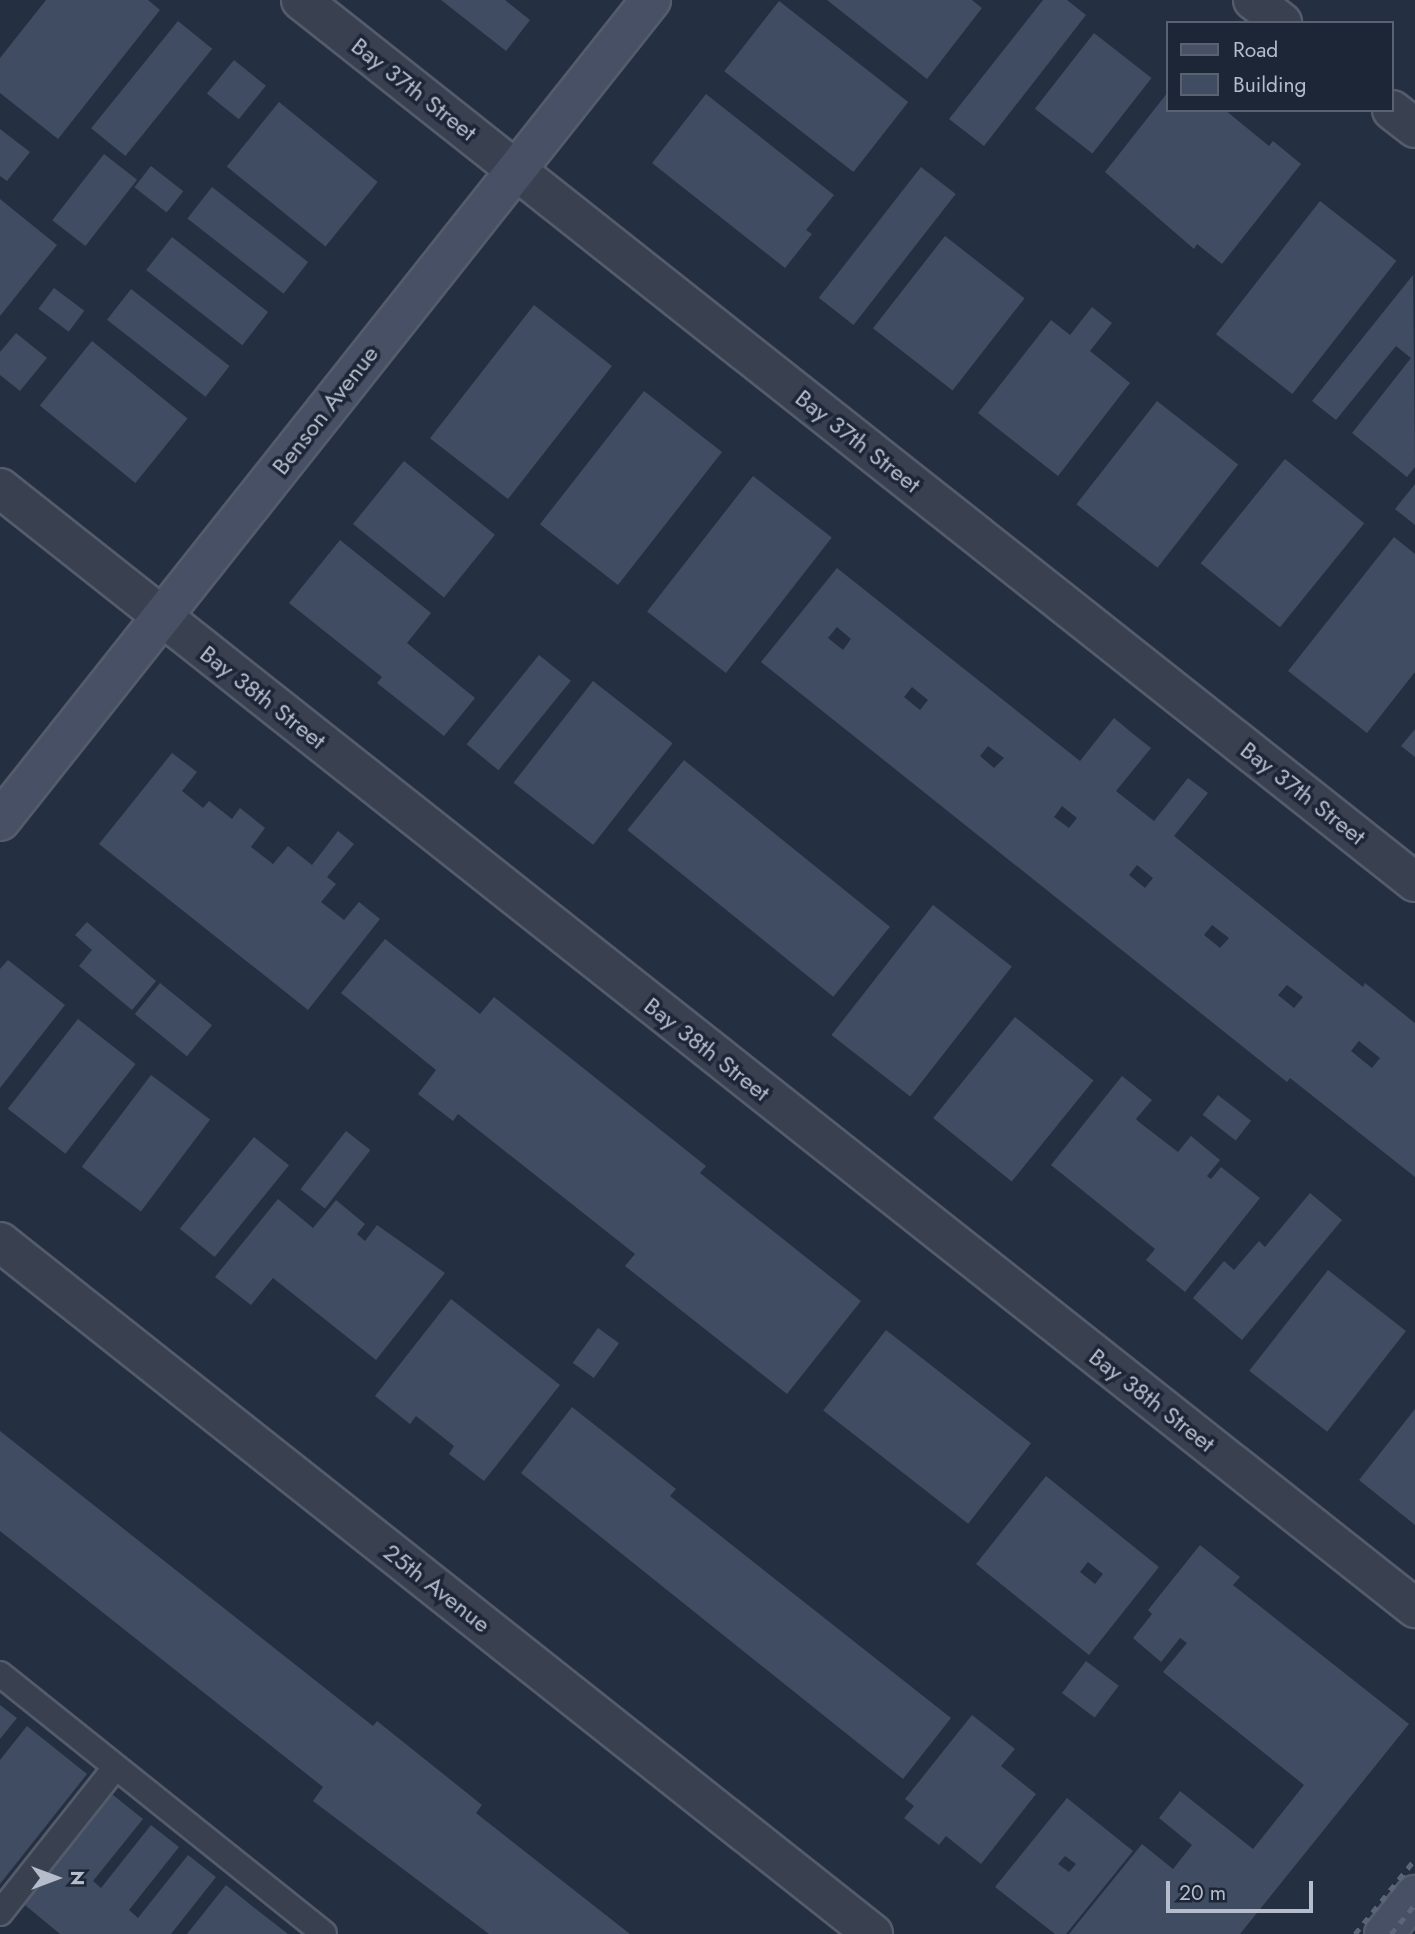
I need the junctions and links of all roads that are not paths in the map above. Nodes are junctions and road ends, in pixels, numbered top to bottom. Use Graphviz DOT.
graph roads {
  1 [pos="301,0"];
  2 [pos="651,0"];
  3 [pos="1253,0"];
  4 [pos="1279,21"];
  5 [pos="1394,112"];
  6 [pos="1415,128"];
  7 [pos="516,170"];
  8 [pos="0,488"];
  9 [pos="161,617"];
  10 [pos="0,821"];
  11 [pos="1415,882"];
  12 [pos="0,1242"];
  13 [pos="1415,1608"];
  14 [pos="0,1674"];
  15 [pos="115,1768"];
  16 [pos="1415,1895"];
  17 [pos="0,1913"];
  18 [pos="313,1930"];
  19 [pos="873,1934"];
  20 [pos="1384,1934"];
  1 -- 7 [label="street, Bay 37th Street"];
  2 -- 7 [label="street, Benson Avenue"];
  3 -- 4 [label="street"];
  5 -- 6 [label="street"];
  7 -- 9 [label="street, Benson Avenue"];
  7 -- 11 [label="street, Bay 37th Street"];
  8 -- 9 [label="street, Bay 38th Street"];
  9 -- 10 [label="street, Benson Avenue"];
  9 -- 13 [label="street, Bay 38th Street"];
  12 -- 19 [label="street, 25th Avenue"];
  14 -- 15 [label="lane"];
  15 -- 17 [label="lane"];
  15 -- 18 [label="lane"];
  16 -- 20 [label="street"];
}
